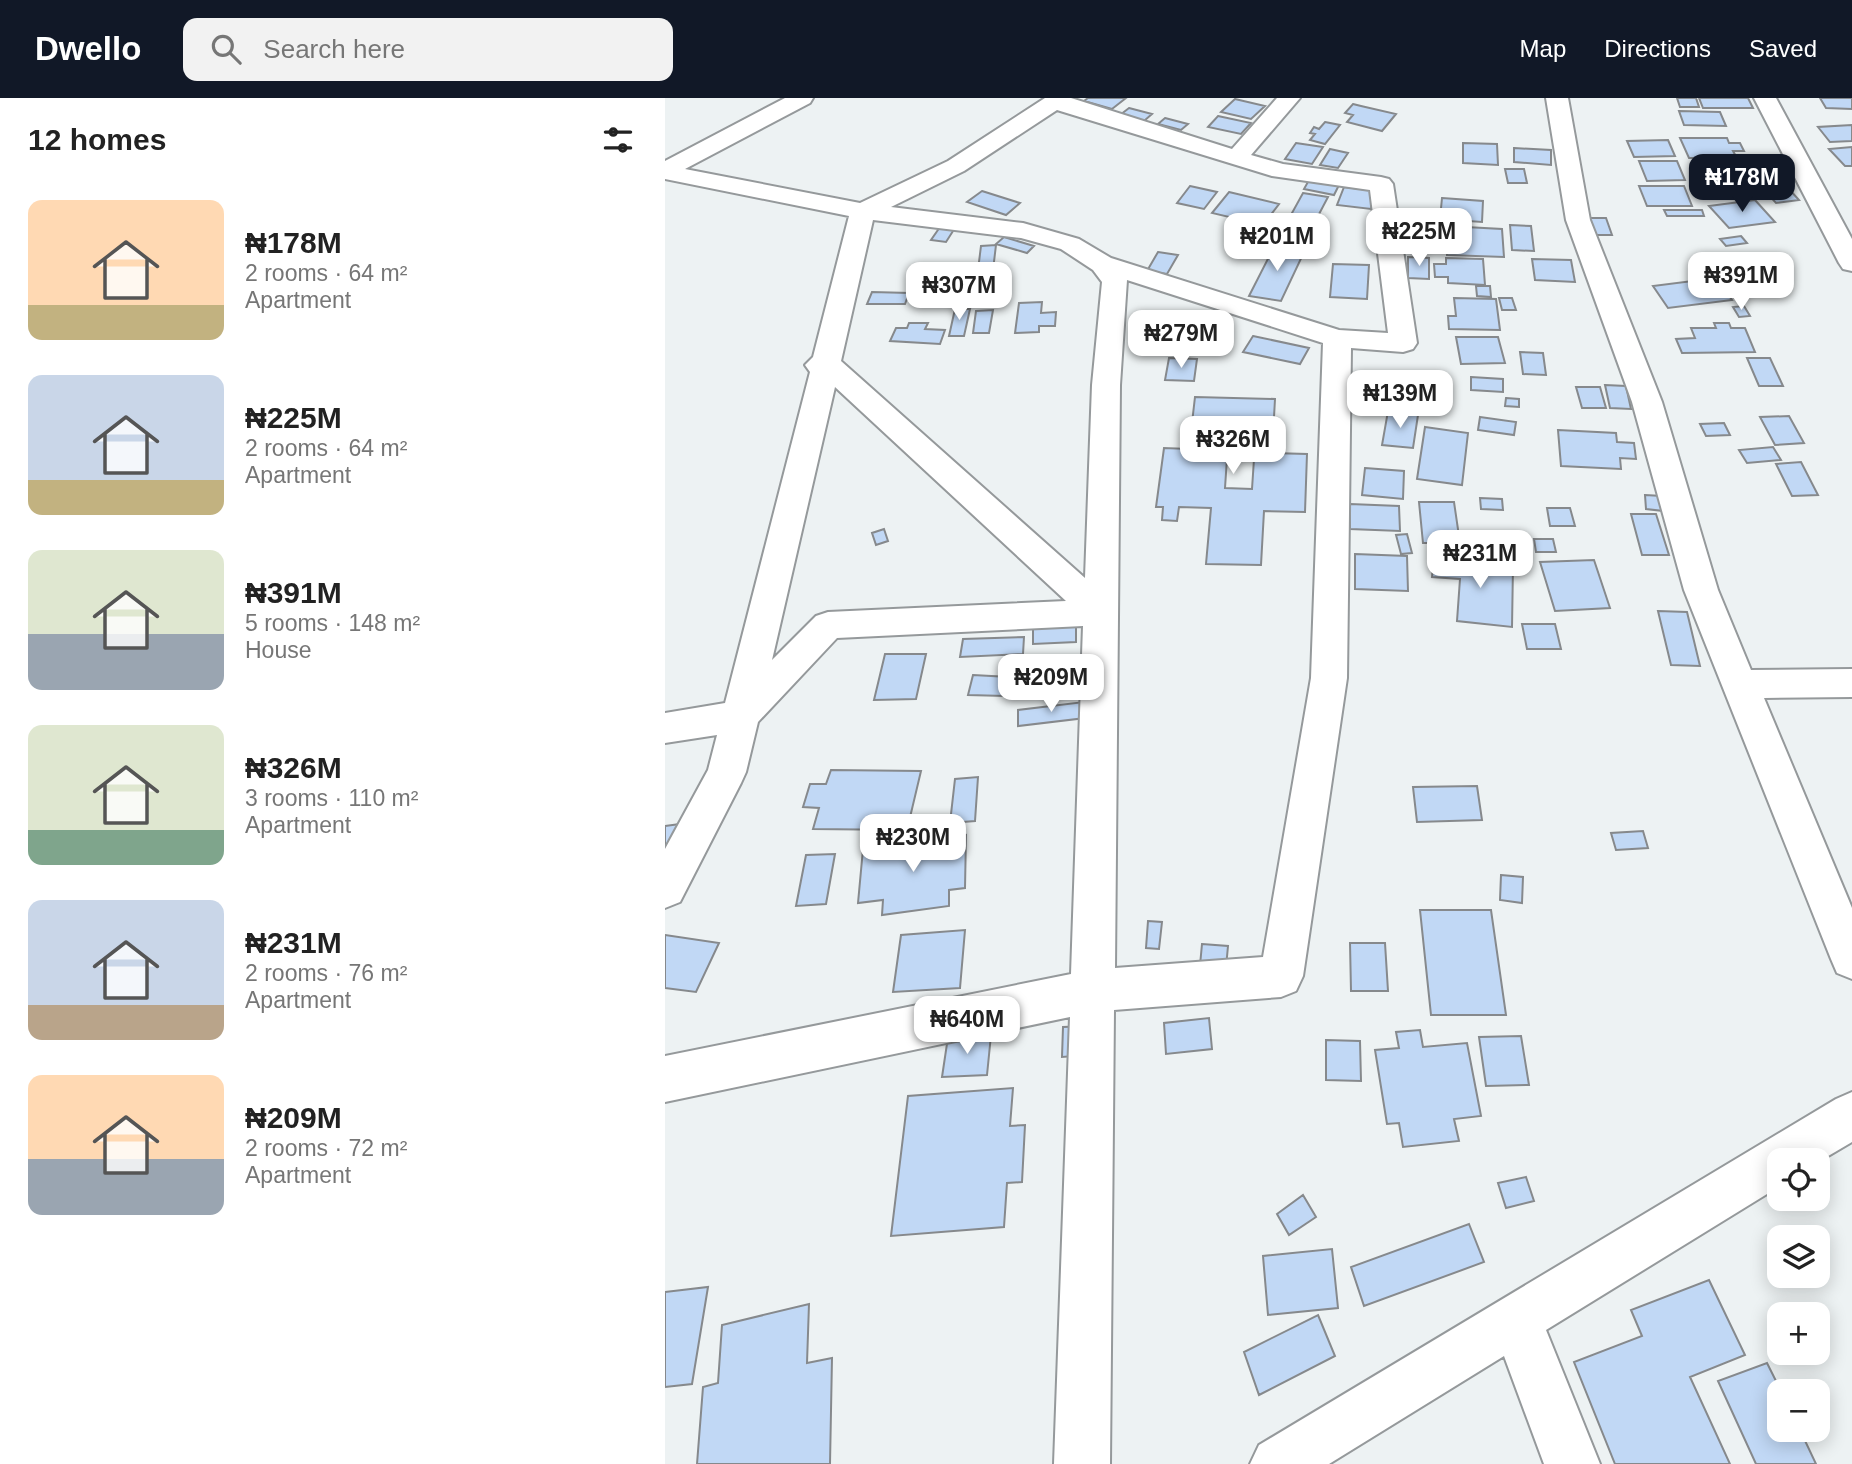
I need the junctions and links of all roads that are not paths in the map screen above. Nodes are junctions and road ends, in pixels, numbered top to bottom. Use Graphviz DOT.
graph roads {
  1 [pos="802,98"];
  2 [pos="1289,98"];
  3 [pos="1557,98"];
  4 [pos="1765,98"];
  5 [pos="1058,100"];
  6 [pos="1236,158"];
  7 [pos="665,171"];
  8 [pos="863,211"];
  9 [pos="1852,263"];
  10 [pos="1102,264"];
  11 [pos="1337,338"];
  12 [pos="823,364"];
  13 [pos="1101,612"];
  14 [pos="1852,683"];
  15 [pos="1739,684"];
  16 [pos="740,716"];
  17 [pos="665,727"];
  18 [pos="665,889"];
  19 [pos="1852,959"];
  20 [pos="1093,991"];
  21 [pos="665,1079"];
  22 [pos="1852,1115"];
  23 [pos="1516,1319"];
  24 [pos="1082,1464"];
  25 [pos="1278,1464"];
  26 [pos="1572,1464"];
  1 -- 7 [label="street"];
  2 -- 6 [label="street"];
  3 -- 15 [label="street"];
  4 -- 9 [label="street"];
  5 -- 6 [label="street"];
  5 -- 8 [label="street"];
  6 -- 11 [label="street"];
  7 -- 8 [label="street"];
  8 -- 10 [label="street"];
  8 -- 12 [label="street"];
  10 -- 11 [label="street"];
  10 -- 13 [label="street"];
  11 -- 20 [label="street"];
  12 -- 13 [label="street"];
  12 -- 16 [label="street"];
  13 -- 16 [label="street"];
  13 -- 20 [label="street"];
  14 -- 15 [label="street"];
  15 -- 19 [label="street"];
  16 -- 17 [label="street"];
  16 -- 18 [label="street"];
  20 -- 21 [label="street"];
  20 -- 24 [label="street"];
  22 -- 23 [label="street"];
  23 -- 25 [label="street"];
  23 -- 26 [label="street"];
}
